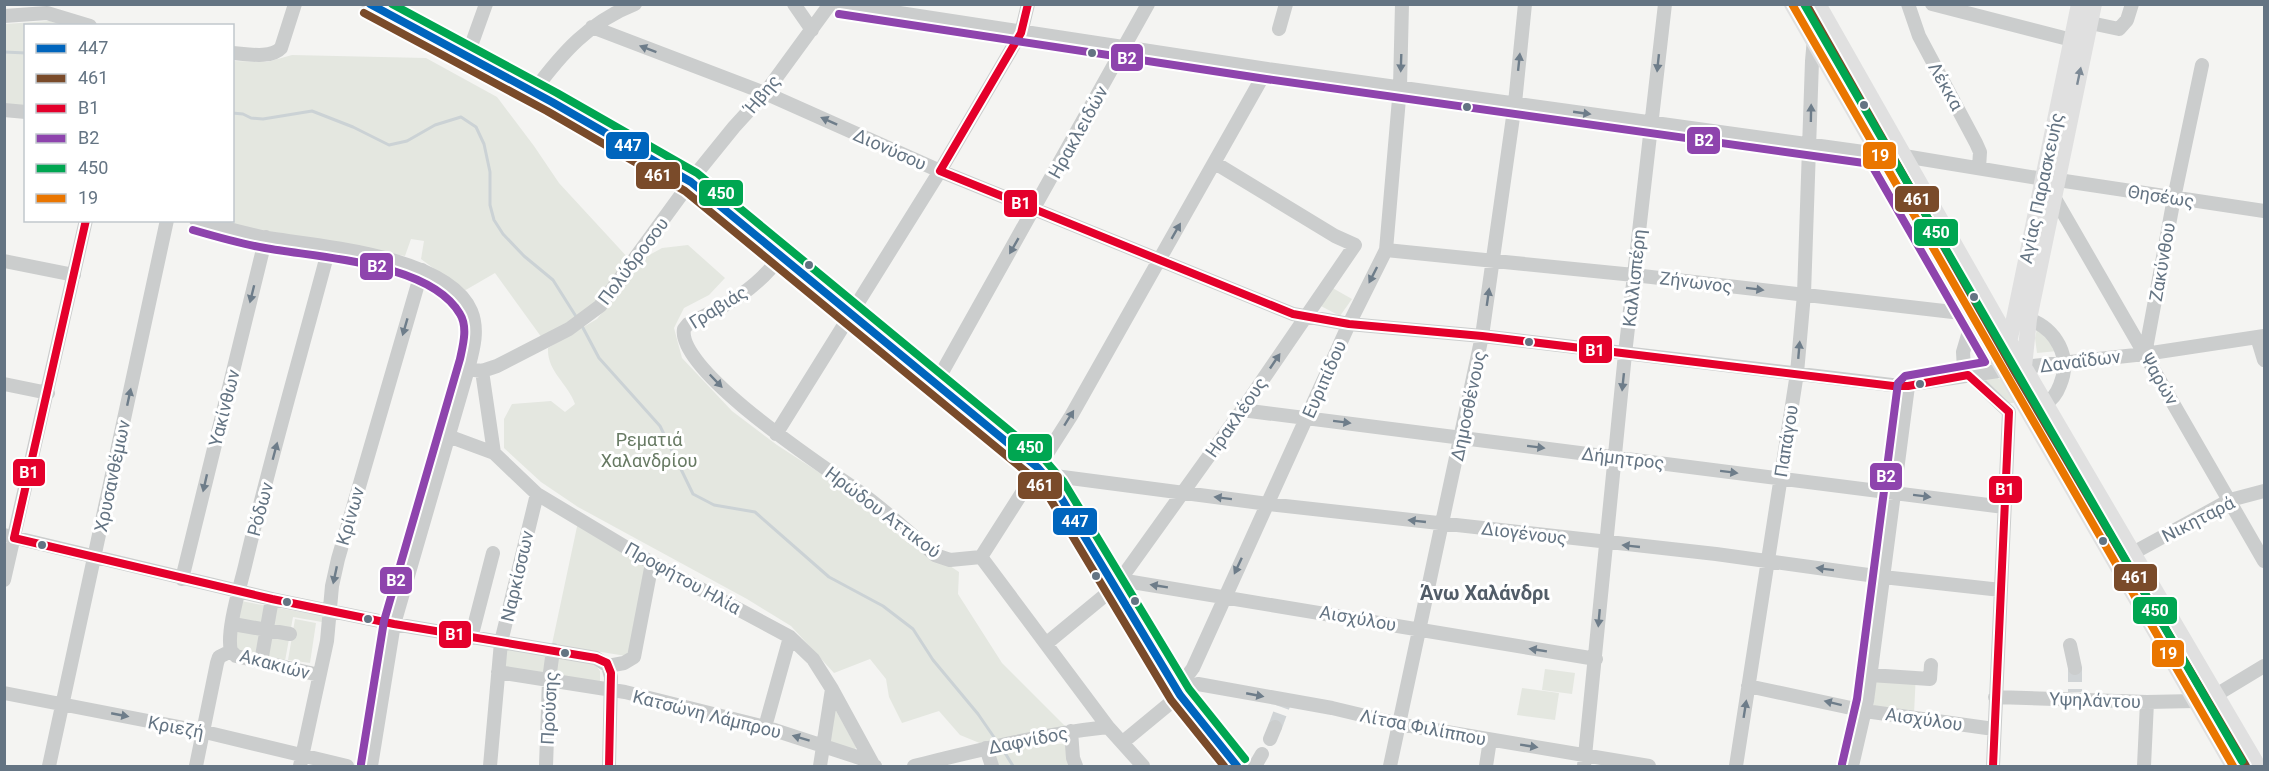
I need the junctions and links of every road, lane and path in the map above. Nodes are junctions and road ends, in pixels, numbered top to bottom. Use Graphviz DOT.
graph roads {
  1 [pos="295,4"];
  2 [pos="369,4"];
  3 [pos="486,4"];
  4 [pos="635,4"];
  5 [pos="794,4"];
  6 [pos="830,4"];
  7 [pos="841,4"];
  8 [pos="1028,4"];
  9 [pos="1148,4"];
  10 [pos="1286,4"];
  11 [pos="1402,4"];
  12 [pos="1525,4"];
  13 [pos="1665,4"];
  14 [pos="1792,4"];
  15 [pos="1818,4"];
  16 [pos="1908,4"];
  17 [pos="1932,4"];
  18 [pos="2094,4"];
  19 [pos="2132,4"];
  20 [pos="50,9"];
  21 [pos="391,10"];
  22 [pos="4,16"];
  23 [pos="2082,16"];
  24 [pos="85,24"];
  25 [pos="592,27"];
  26 [pos="1279,29"];
  27 [pos="812,30"];
  28 [pos="1022,33"];
  29 [pos="2072,40"];
  30 [pos="1813,41"];
  31 [pos="1125,48"];
  32 [pos="234,53"];
  33 [pos="467,57"];
  34 [pos="2202,65"];
  35 [pos="1267,69"];
  36 [pos="1400,87"];
  37 [pos="533,92"];
  38 [pos="765,93"];
  39 [pos="1515,103"];
  40 [pos="4,110"];
  41 [pos="24,112"];
  42 [pos="1652,122"];
  43 [pos="1810,144"];
  44 [pos="1878,154"];
  45 [pos="1904,156"];
  46 [pos="1215,162"];
  47 [pos="1979,168"];
  48 [pos="940,171"];
  49 [pos="691,182"];
  50 [pos="2052,185"];
  51 [pos="2174,198"];
  52 [pos="1035,210"];
  53 [pos="2265,211"];
  54 [pos="86,222"];
  55 [pos="167,222"];
  56 [pos="204,222"];
  57 [pos="266,237"];
  58 [pos="329,248"];
  59 [pos="1386,250"];
  60 [pos="781,255"];
  61 [pos="1159,259"];
  62 [pos="1493,260"];
  63 [pos="4,261"];
  64 [pos="422,270"];
  65 [pos="74,275"];
  66 [pos="1634,275"];
  67 [pos="1804,294"];
  68 [pos="852,313"];
  69 [pos="1970,314"];
  70 [pos="1306,315"];
  71 [pos="2029,319"];
  72 [pos="1349,324"];
  73 [pos="682,335"];
  74 [pos="1968,335"];
  75 [pos="1482,336"];
  76 [pos="2261,337"];
  77 [pos="2009,340"];
  78 [pos="1625,354"];
  79 [pos="2145,354"];
  80 [pos="2265,360"];
  81 [pos="2064,363"];
  82 [pos="2024,368"];
  83 [pos="475,370"];
  84 [pos="2002,370"];
  85 [pos="1797,373"];
  86 [pos="1968,375"];
  87 [pos="936,383"];
  88 [pos="4,384"];
  89 [pos="1908,387"];
  90 [pos="48,393"];
  91 [pos="2045,404"];
  92 [pos="1242,410"];
  93 [pos="2017,411"];
  94 [pos="1306,418"];
  95 [pos="776,434"];
  96 [pos="448,436"];
  97 [pos="1462,438"];
  98 [pos="494,453"];
  99 [pos="1615,457"];
  100 [pos="1042,472"];
  101 [pos="1780,478"];
  102 [pos="2265,491"];
  103 [pos="1181,493"];
  104 [pos="1894,493"];
  105 [pos="537,494"];
  106 [pos="2230,500"];
  107 [pos="1268,504"];
  108 [pos="2004,507"];
  109 [pos="1442,524"];
  110 [pos="9,536"];
  111 [pos="1606,543"];
  112 [pos="493,553"];
  113 [pos="2133,553"];
  114 [pos="94,556"];
  115 [pos="981,557"];
  116 [pos="2265,561"];
  117 [pos="1769,562"];
  118 [pos="652,563"];
  119 [pos="1882,577"];
  120 [pos="182,579"];
  121 [pos="4,580"];
  122 [pos="1117,584"];
  123 [pos="2001,590"];
  124 [pos="239,592"];
  125 [pos="1224,596"];
  126 [pos="272,599"];
  127 [pos="331,611"];
  128 [pos="233,624"];
  129 [pos="394,624"];
  130 [pos="1420,629"];
  131 [pos="267,630"];
  132 [pos="290,634"];
  133 [pos="790,637"];
  134 [pos="471,638"];
  135 [pos="501,642"];
  136 [pos="1047,643"];
  137 [pos="2070,645"];
  138 [pos="553,650"];
  139 [pos="231,651"];
  140 [pos="1596,659"];
  141 [pos="261,662"];
  142 [pos="1931,665"];
  143 [pos="608,666"];
  144 [pos="2265,666"];
  145 [pos="1193,668"];
  146 [pos="2075,668"];
  147 [pos="498,672"];
  148 [pos="319,675"];
  149 [pos="1870,675"];
  150 [pos="549,680"];
  151 [pos="1198,684"];
  152 [pos="1748,686"];
  153 [pos="832,689"];
  154 [pos="610,690"];
  155 [pos="1178,692"];
  156 [pos="4,693"];
  157 [pos="2216,695"];
  158 [pos="1995,697"];
  159 [pos="2195,701"];
  160 [pos="2147,702"];
  161 [pos="62,704"];
  162 [pos="1865,711"];
  163 [pos="1399,724"];
  164 [pos="765,727"];
  165 [pos="1108,727"];
  166 [pos="1994,729"];
  167 [pos="1071,731"];
  168 [pos="205,732"];
  169 [pos="1490,740"];
  170 [pos="1123,742"];
  171 [pos="824,746"];
  172 [pos="989,748"];
  173 [pos="301,761"];
  174 [pos="1585,761"];
  175 [pos="49,766"];
  176 [pos="196,766"];
  177 [pos="347,766"];
  178 [pos="371,766"];
  179 [pos="490,766"];
  180 [pos="546,766"];
  181 [pos="609,766"];
  182 [pos="820,766"];
  183 [pos="875,766"];
  184 [pos="914,766"];
  185 [pos="992,766"];
  186 [pos="1076,766"];
  187 [pos="1143,766"];
  188 [pos="1237,766"];
  189 [pos="1390,766"];
  190 [pos="1486,766"];
  191 [pos="1649,766"];
  192 [pos="1736,766"];
  193 [pos="1852,766"];
  194 [pos="1993,766"];
  195 [pos="2144,766"];
  196 [pos="2233,766"];
  197 [pos="2258,766"];
  1 -- 32 [label="street"];
  2 -- 21 [label="main road"];
  3 -- 33 [label="street"];
  4 -- 25 [label="street"];
  5 -- 27 [label="street"];
  6 -- 27 [label="street, Ήβης"];
  7 -- 28 [label="street"];
  8 -- 28 [label="street"];
  9 -- 31 [label="street, Ηρακλειδών"];
  10 -- 26 [label="street"];
  11 -- 36 [label="street, Ευριπίδου, one-way"];
  39 -- 12 [label="street, Δημοσθένους, one-way"];
  13 -- 42 [label="street, Καλλισπέρη, one-way"];
  14 -- 30 [label="main road"];
  15 -- 30 [label="street, Παπάγου"];
  15 -- 45 [label="main road"];
  16 -- 47 [label="street, Λέκκα"];
  17 -- 29 [label="street"];
  18 -- 23 [label="main road, Αγίας Παρασκευής"];
  19 -- 23 [label="street"];
  20 -- 22 [label="street"];
  20 -- 24 [label="street"];
  21 -- 33 [label="main road"];
  23 -- 29 [label="main road, Αγίας Παρασκευής"];
  50 -- 23 [label="main road, Αγίας Παρασκευής, one-way"];
  25 -- 37 [label="street"];
  38 -- 25 [label="street, Διονύσου, one-way"];
  27 -- 38 [label="street, Ήβης"];
  28 -- 31 [label="street"];
  28 -- 48 [label="street"];
  29 -- 50 [label="main road, Αγίας Παρασκευής"];
  43 -- 30 [label="street, Παπάγου, one-way"];
  30 -- 44 [label="main road"];
  31 -- 35 [label="street"];
  31 -- 52 [label="street, Ηρακλειδών"];
  33 -- 37 [label="main road"];
  34 -- 51 [label="street, Ζακύνθου"];
  35 -- 36 [label="street"];
  35 -- 46 [label="street"];
  36 -- 39 [label="street"];
  36 -- 59 [label="street, Ευριπίδου"];
  37 -- 49 [label="main road"];
  48 -- 38 [label="street, Διονύσου, one-way"];
  38 -- 49 [label="street, Ήβης"];
  39 -- 42 [label="street, one-way"];
  39 -- 62 [label="street, Δημοσθένους"];
  40 -- 41 [label="street"];
  42 -- 43 [label="street"];
  42 -- 66 [label="street, Καλλισπέρη"];
  43 -- 44 [label="street"];
  43 -- 67 [label="street, Παπάγου"];
  44 -- 69 [label="main road"];
  45 -- 47 [label="street, Θησέως"];
  45 -- 77 [label="main road"];
  61 -- 46 [label="street, one-way"];
  46 -- 70 [label="street, Ηρακλέους"];
  47 -- 50 [label="street, Θησέως"];
  48 -- 52 [label="street, Διονύσου"];
  48 -- 68 [label="street"];
  49 -- 60 [label="main road"];
  49 -- 83 [label="street, Πολύδροσου"];
  50 -- 51 [label="street, Θησέως"];
  50 -- 71 [label="main road, Αγίας Παρασκευής"];
  50 -- 77 [label="main road, Αγίας Παρασκευής"];
  50 -- 79 [label="street, Ψαρών"];
  51 -- 53 [label="street, Θησέως"];
  51 -- 79 [label="street, Ζακύνθου"];
  52 -- 61 [label="street, Διονύσου"];
  52 -- 87 [label="street, Ηρακλειδών, one-way"];
  54 -- 65 [label="street"];
  114 -- 55 [label="street, Χρυσανθέμων, one-way"];
  56 -- 57 [label="street"];
  57 -- 58 [label="street"];
  57 -- 120 [label="street, Υακίνθων, one-way"];
  58 -- 64 [label="street"];
  124 -- 58 [label="street, Ρόδων, one-way"];
  59 -- 62 [label="street, Ζήνωνος"];
  59 -- 72 [label="street, Ευριπίδου, one-way"];
  60 -- 68 [label="main road"];
  60 -- 73 [label="street, Γραβιάς"];
  61 -- 70 [label="street, Διονύσου"];
  100 -- 61 [label="street, one-way"];
  62 -- 66 [label="street, Ζήνωνος"];
  75 -- 62 [label="street, Δημοσθένους, one-way"];
  63 -- 65 [label="street"];
  64 -- 83 [label="street"];
  64 -- 127 [label="street, Κρίνων, one-way"];
  65 -- 90 [label="street"];
  66 -- 67 [label="street, Ζήνωνος, one-way"];
  66 -- 78 [label="street, Καλλισπέρη"];
  67 -- 69 [label="street, Ζήνωνος"];
  85 -- 67 [label="street, Παπάγου, one-way"];
  68 -- 87 [label="main road"];
  68 -- 95 [label="street"];
  69 -- 84 [label="main road"];
  70 -- 72 [label="street, Διονύσου"];
  92 -- 70 [label="street, Ηρακλέους, one-way"];
  71 -- 81 [label="street"];
  71 -- 82 [label="main road, Αγίας Παρασκευής"];
  72 -- 75 [label="street, Διονύσου"];
  72 -- 94 [label="street, Ευριπίδου"];
  73 -- 95 [label="street, Ηρώδου Αττικού, one-way"];
  74 -- 86 [label="street"];
  75 -- 78 [label="street, Διονύσου"];
  75 -- 97 [label="street, Δημοσθένους"];
  76 -- 79 [label="street, Δαναΐδων"];
  76 -- 80 [label="street"];
  77 -- 82 [label="main road"];
  77 -- 84 [label="main road, Αγίας Παρασκευής"];
  78 -- 85 [label="street, Διονύσου"];
  78 -- 99 [label="street, Καλλισπέρη, one-way"];
  79 -- 81 [label="street, Δαναΐδων"];
  79 -- 106 [label="street, Ψαρών"];
  81 -- 82 [label="street, Δαναΐδων"];
  81 -- 91 [label="street"];
  82 -- 84 [label="street, Δαναΐδων"];
  82 -- 91 [label="main road"];
  83 -- 96 [label="street"];
  83 -- 98 [label="street"];
  84 -- 86 [label="street, Διονύσου"];
  84 -- 93 [label="main road"];
  85 -- 89 [label="street, Διονύσου"];
  85 -- 101 [label="street, Παπάγου"];
  86 -- 89 [label="street, Διονύσου"];
  86 -- 93 [label="street"];
  87 -- 100 [label="main road"];
  88 -- 90 [label="street"];
  89 -- 104 [label="street"];
  90 -- 110 [label="street"];
  91 -- 113 [label="main road"];
  92 -- 94 [label="street, Δήμητρος"];
  92 -- 103 [label="street, Ηρακλέους"];
  93 -- 108 [label="street"];
  93 -- 159 [label="main road"];
  94 -- 97 [label="street, Δήμητρος, one-way"];
  94 -- 107 [label="street, Ευριπίδου"];
  95 -- 115 [label="street, Ηρώδου Αττικού"];
  96 -- 98 [label="street, Προφήτου Ηλία"];
  96 -- 129 [label="street"];
  97 -- 99 [label="street, Δήμητρος, one-way"];
  97 -- 109 [label="street, Δημοσθένους"];
  98 -- 105 [label="street, Προφήτου Ηλία"];
  99 -- 101 [label="street, Δήμητρος, one-way"];
  99 -- 111 [label="street, Καλλισπέρη"];
  100 -- 103 [label="street, Διογένους"];
  100 -- 115 [label="street"];
  100 -- 122 [label="main road"];
  101 -- 104 [label="street, Δήμητρος"];
  101 -- 117 [label="street, Παπάγου"];
  102 -- 106 [label="street, Νικηταρά"];
  107 -- 103 [label="street, Διογένους, one-way"];
  103 -- 122 [label="street, Ηρακλέους"];
  104 -- 108 [label="street, Δήμητρος, one-way"];
  104 -- 119 [label="street"];
  105 -- 118 [label="street, Προφήτου Ηλία"];
  105 -- 135 [label="street, Ναρκίσσων"];
  106 -- 113 [label="street, Νικηταρά"];
  106 -- 116 [label="street, Ψαρών"];
  109 -- 107 [label="street, Διογένους, one-way"];
  107 -- 125 [label="street, Ευριπίδου, one-way"];
  108 -- 123 [label="street"];
  109 -- 111 [label="street, Διογένους"];
  109 -- 130 [label="street, Δημοσθένους"];
  110 -- 114 [label="street"];
  110 -- 121 [label="street"];
  117 -- 111 [label="street, Διογένους, one-way"];
  111 -- 140 [label="street, Καλλισπέρη, one-way"];
  112 -- 134 [label="street"];
  113 -- 157 [label="main road"];
  114 -- 120 [label="street"];
  114 -- 161 [label="street, Χρυσανθέμων"];
  115 -- 136 [label="street"];
  119 -- 117 [label="street, Διογένους, one-way"];
  117 -- 152 [label="street, Παπάγου"];
  118 -- 133 [label="street, Προφήτου Ηλία"];
  118 -- 143 [label="street"];
  119 -- 123 [label="street, Διογένους"];
  119 -- 149 [label="street"];
  120 -- 124 [label="street"];
  125 -- 122 [label="street, Αισχύλου, one-way"];
  122 -- 136 [label="street, Ηρακλέους"];
  122 -- 155 [label="main road"];
  123 -- 158 [label="street"];
  124 -- 126 [label="street"];
  124 -- 128 [label="street, Ρόδων"];
  125 -- 130 [label="street, Αισχύλου"];
  125 -- 145 [label="street, Ευριπίδου"];
  126 -- 127 [label="street"];
  126 -- 131 [label="street"];
  127 -- 129 [label="street"];
  127 -- 148 [label="street, Κρίνων"];
  128 -- 131 [label="street"];
  128 -- 139 [label="street, Ρόδων"];
  129 -- 134 [label="street"];
  129 -- 178 [label="street"];
  140 -- 130 [label="street, Αισχύλου, one-way"];
  130 -- 163 [label="street, Δημοσθένους"];
  131 -- 132 [label="street"];
  131 -- 141 [label="street"];
  133 -- 153 [label="street, Προφήτου Ηλία"];
  133 -- 164 [label="street"];
  134 -- 135 [label="street"];
  135 -- 138 [label="street"];
  135 -- 147 [label="street, Ναρκίσσων"];
  136 -- 165 [label="street"];
  137 -- 146 [label="street"];
  138 -- 143 [label="street"];
  138 -- 150 [label="street, Προύσης"];
  139 -- 141 [label="street, Ακακιών"];
  139 -- 168 [label="street"];
  140 -- 174 [label="street, Καλλισπέρη"];
  141 -- 148 [label="street, Ακακιών"];
  142 -- 149 [label="street"];
  143 -- 154 [label="street"];
  144 -- 157 [label="street"];
  145 -- 151 [label="street"];
  145 -- 155 [label="street, Ευριπίδου"];
  147 -- 150 [label="street, Κατσώνη Λάμπρου"];
  147 -- 179 [label="street, Ναρκίσσων"];
  148 -- 173 [label="street, Κρίνων"];
  149 -- 162 [label="street"];
  150 -- 154 [label="street, Κατσώνη Λάμπρου"];
  150 -- 180 [label="street, Προύσης"];
  151 -- 155 [label="street"];
  151 -- 163 [label="street, Λίτσα Φιλίππου, one-way"];
  162 -- 152 [label="street, Αισχύλου, one-way"];
  192 -- 152 [label="street, Παπάγου, one-way"];
  153 -- 171 [label="street"];
  153 -- 183 [label="street, Προφήτου Ηλία"];
  154 -- 164 [label="street, Κατσώνη Λάμπρου"];
  154 -- 181 [label="street"];
  155 -- 170 [label="street"];
  155 -- 188 [label="main road"];
  156 -- 161 [label="street, Κριεζή"];
  157 -- 197 [label="main road"];
  158 -- 160 [label="street, Υψηλάντου"];
  158 -- 166 [label="street"];
  159 -- 160 [label="street, Υψηλάντου"];
  159 -- 196 [label="main road"];
  160 -- 195 [label="street"];
  161 -- 168 [label="street, Κριεζή, one-way"];
  161 -- 175 [label="street, Χρυσανθέμων"];
  162 -- 166 [label="street, Αισχύλου"];
  162 -- 193 [label="street"];
  163 -- 169 [label="street, Λίτσα Φιλίππου"];
  163 -- 189 [label="street, Δημοσθένους"];
  171 -- 164 [label="street, Κατσώνη Λάμπρου, one-way"];
  165 -- 167 [label="street, Δαφνίδος"];
  165 -- 170 [label="street"];
  166 -- 194 [label="street"];
  167 -- 172 [label="street, Δαφνίδος"];
  167 -- 186 [label="street"];
  168 -- 173 [label="street, Κριεζή"];
  168 -- 176 [label="street"];
  169 -- 174 [label="street, Λίτσα Φιλίππου, one-way"];
  169 -- 190 [label="street"];
  170 -- 187 [label="street"];
  171 -- 182 [label="street"];
  171 -- 183 [label="street, Κατσώνη Λάμπρου"];
  172 -- 184 [label="street, Δαφνίδος"];
  172 -- 185 [label="street"];
  173 -- 177 [label="street, Κριεζή"];
  174 -- 191 [label="street, Λίτσα Φιλίππου"];
}
